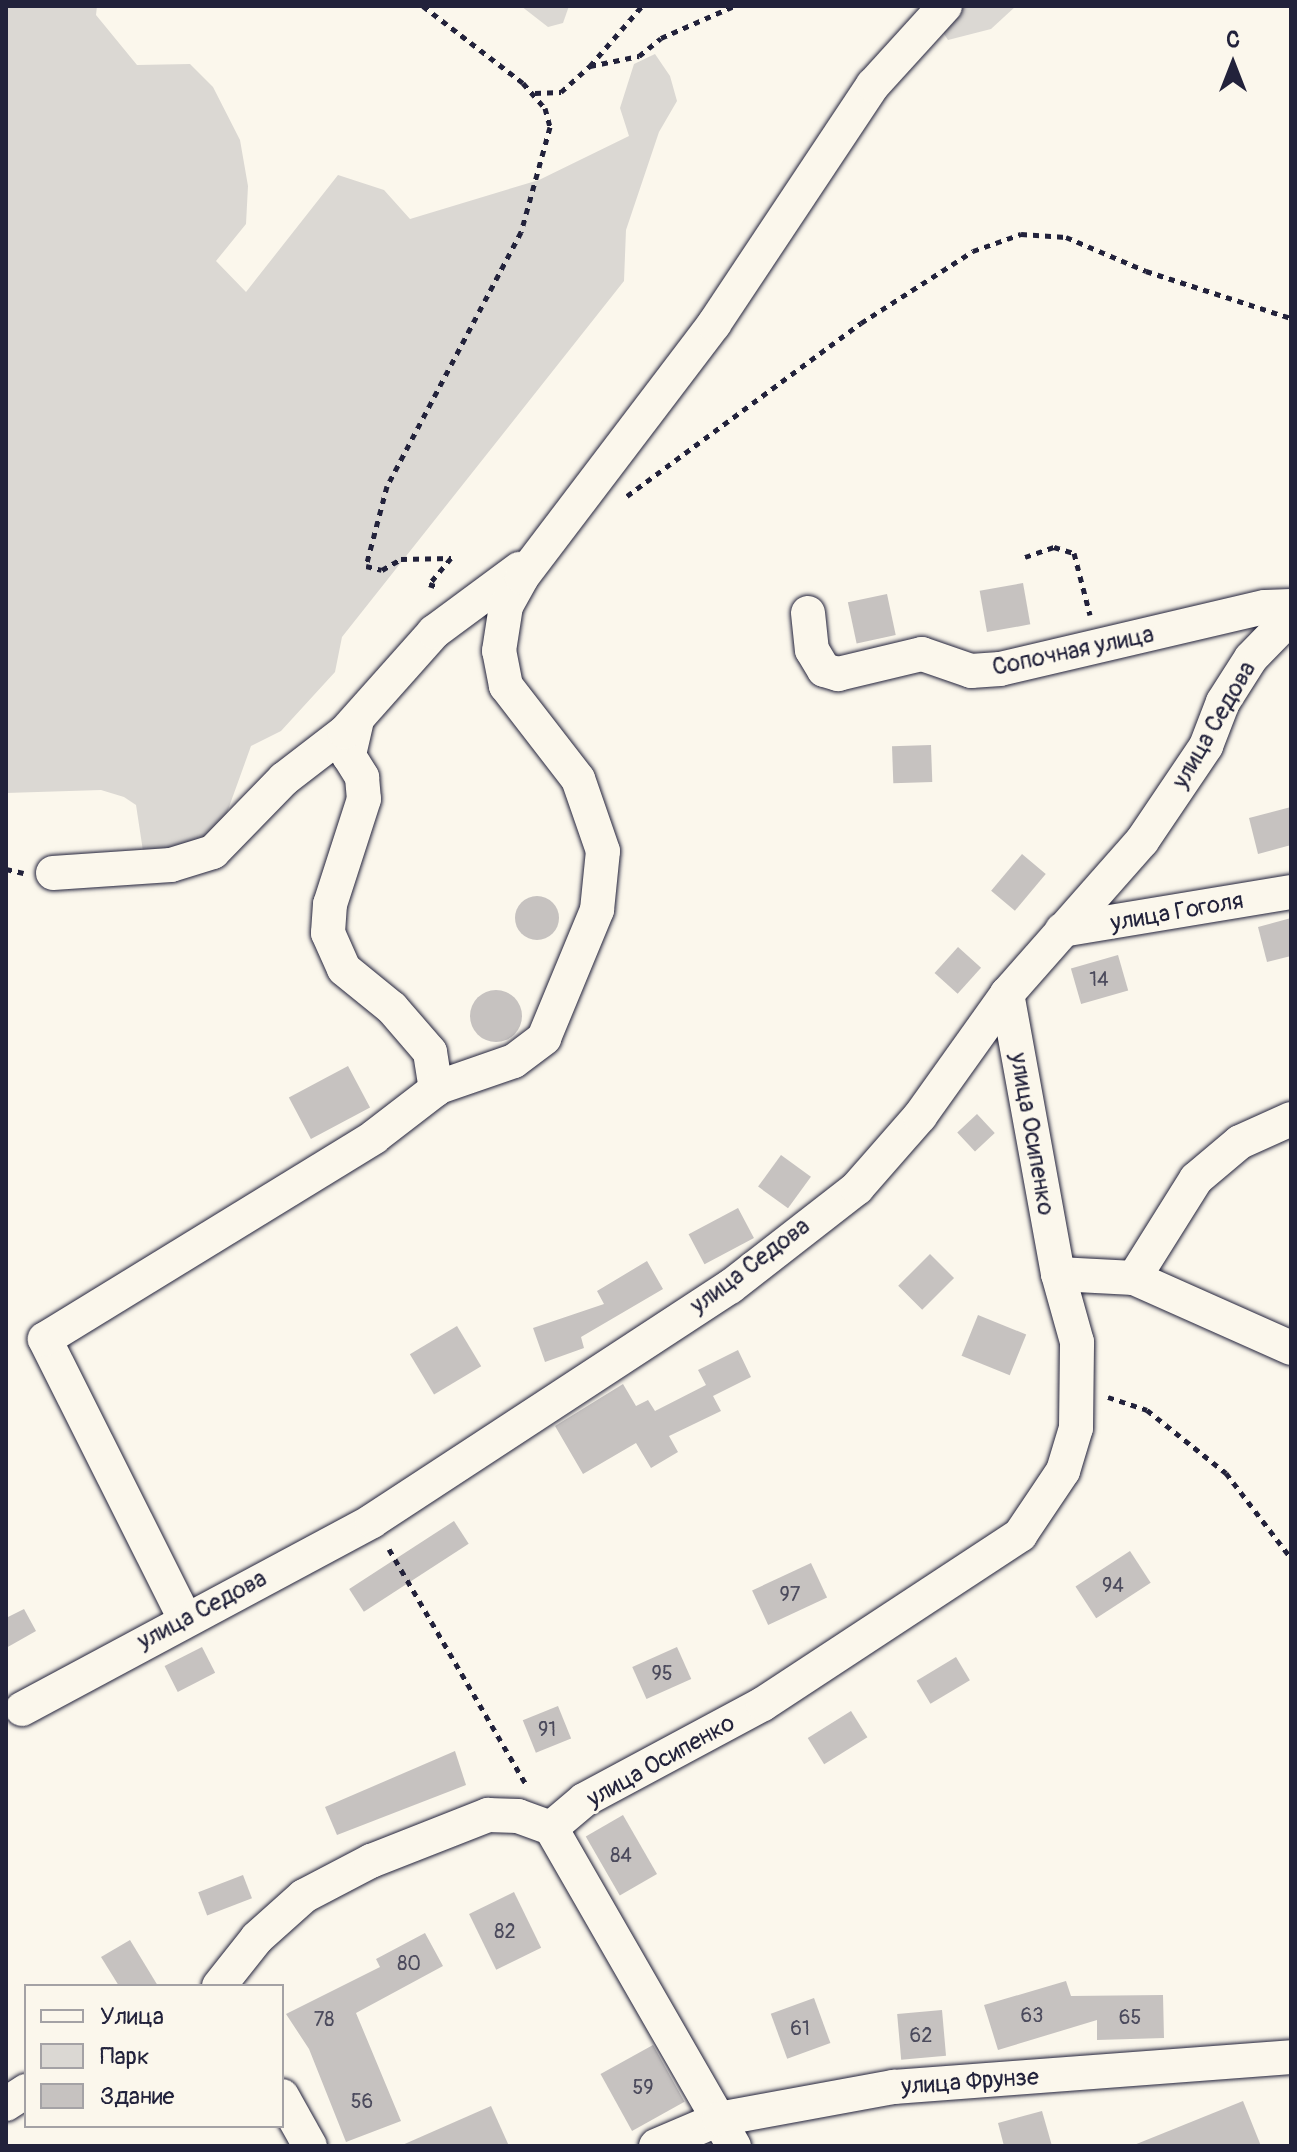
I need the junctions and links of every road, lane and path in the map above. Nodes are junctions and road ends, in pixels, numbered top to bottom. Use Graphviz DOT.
graph roads {
  1 [pos="423,6"];
  2 [pos="642,6"];
  3 [pos="734,6"];
  4 [pos="945,6"];
  5 [pos="590,66"];
  6 [pos="534,93"];
  7 [pos="1291,318"];
  8 [pos="583,496"];
  9 [pos="553,535"];
  10 [pos="1025,557"];
  11 [pos="448,591"];
  12 [pos="1291,606"];
  13 [pos="808,613"];
  14 [pos="1291,617"];
  15 [pos="1096,648"];
  16 [pos="357,720"];
  17 [pos="53,873"];
  18 [pos="1291,892"];
  19 [pos="1062,930"];
  20 [pos="1007,994"];
  21 [pos="436,1090"];
  22 [pos="1291,1119"];
  23 [pos="1058,1274"];
  24 [pos="1134,1278"];
  25 [pos="1291,1348"];
  26 [pos="1077,1386"];
  27 [pos="372,1521"];
  28 [pos="1291,1558"];
  29 [pos="185,1619"];
  30 [pos="22,1709"];
  31 [pos="551,1828"];
  32 [pos="221,1984"];
  33 [pos="1291,2057"];
  34 [pos="24,2092"];
  35 [pos="284,2100"];
  36 [pos="6,2104"];
  37 [pos="727,2132"];
  38 [pos="310,2146"];
  39 [pos="656,2146"];
  1 -- 6 [label="path"];
  2 -- 5 [label="path"];
  3 -- 5 [label="path"];
  4 -- 8 [label="street"];
  5 -- 6 [label="path"];
  6 -- 11 [label="path"];
  7 -- 8 [label="path"];
  8 -- 9 [label="street"];
  9 -- 16 [label="street"];
  9 -- 21 [label="street"];
  10 -- 15 [label="path"];
  12 -- 15 [label="street, Сопочная улица"];
  13 -- 15 [label="street, Сопочная улица"];
  14 -- 19 [label="street, улица Седова"];
  16 -- 17 [label="street"];
  16 -- 21 [label="street"];
  18 -- 19 [label="street, улица Гоголя"];
  19 -- 20 [label="street, улица Седова"];
  20 -- 23 [label="street, улица Осипенко"];
  20 -- 27 [label="street, улица Седова"];
  21 -- 29 [label="street"];
  22 -- 24 [label="street"];
  23 -- 24 [label="street"];
  23 -- 26 [label="street, улица Осипенко"];
  24 -- 25 [label="street"];
  26 -- 28 [label="path"];
  26 -- 31 [label="street, улица Осипенко"];
  27 -- 29 [label="street, улица Седова"];
  27 -- 31 [label="path"];
  29 -- 30 [label="street, улица Седова"];
  31 -- 32 [label="street"];
  31 -- 37 [label="street"];
  33 -- 37 [label="street, улица Фрунзе"];
  34 -- 36 [label="street"];
  35 -- 38 [label="street"];
  37 -- 39 [label="street, улица Фрунзе"];
}
